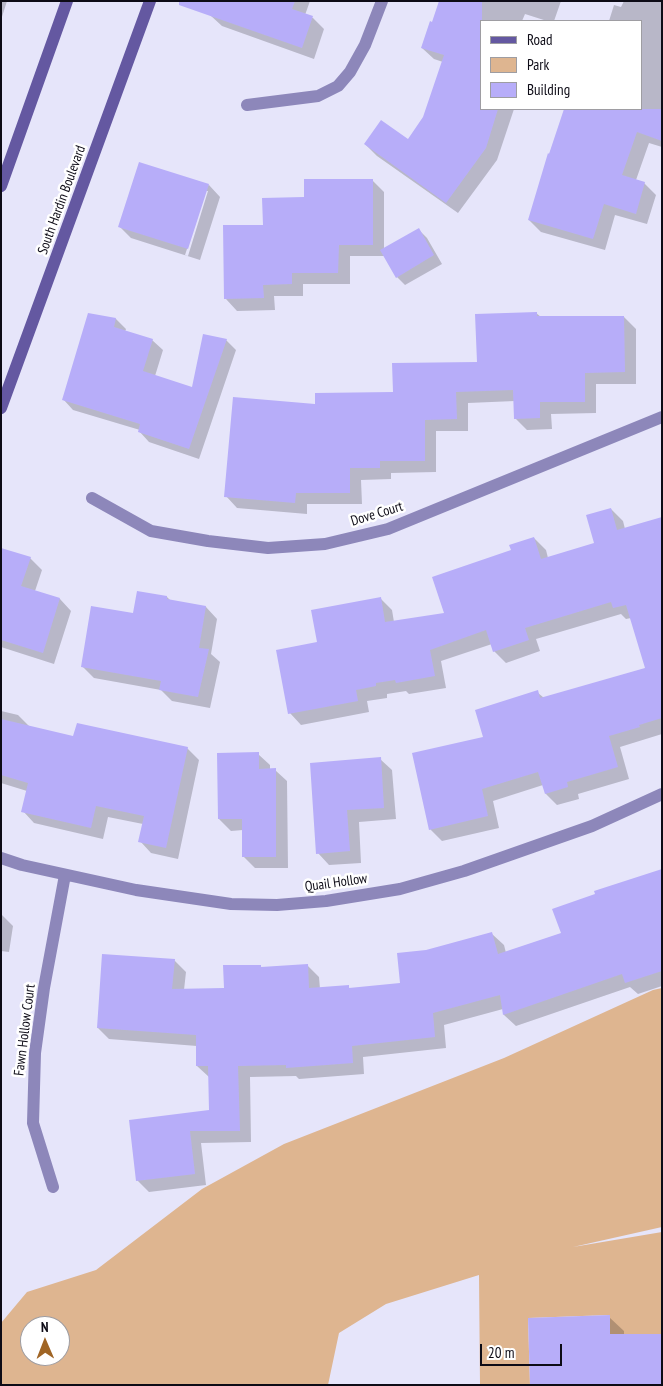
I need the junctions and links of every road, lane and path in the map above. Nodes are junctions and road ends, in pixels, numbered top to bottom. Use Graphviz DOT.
graph roads {
  1 [pos="67,1"];
  2 [pos="150,1"];
  3 [pos="382,1"];
  4 [pos="247,105"];
  5 [pos="1,186"];
  6 [pos="1,408"];
  7 [pos="662,417"];
  8 [pos="92,498"];
  9 [pos="662,794"];
  10 [pos="1,858"];
  11 [pos="65,875"];
  12 [pos="53,1187"];
  1 -- 5 [label="main road"];
  2 -- 6 [label="main road, South Hardin Boulevard"];
  3 -- 4 [label="street"];
  7 -- 8 [label="street, Dove Court"];
  9 -- 11 [label="street, Quail Hollow"];
  10 -- 11 [label="street, Quail Hollow"];
  11 -- 12 [label="street, Fawn Hollow Court"];
}
